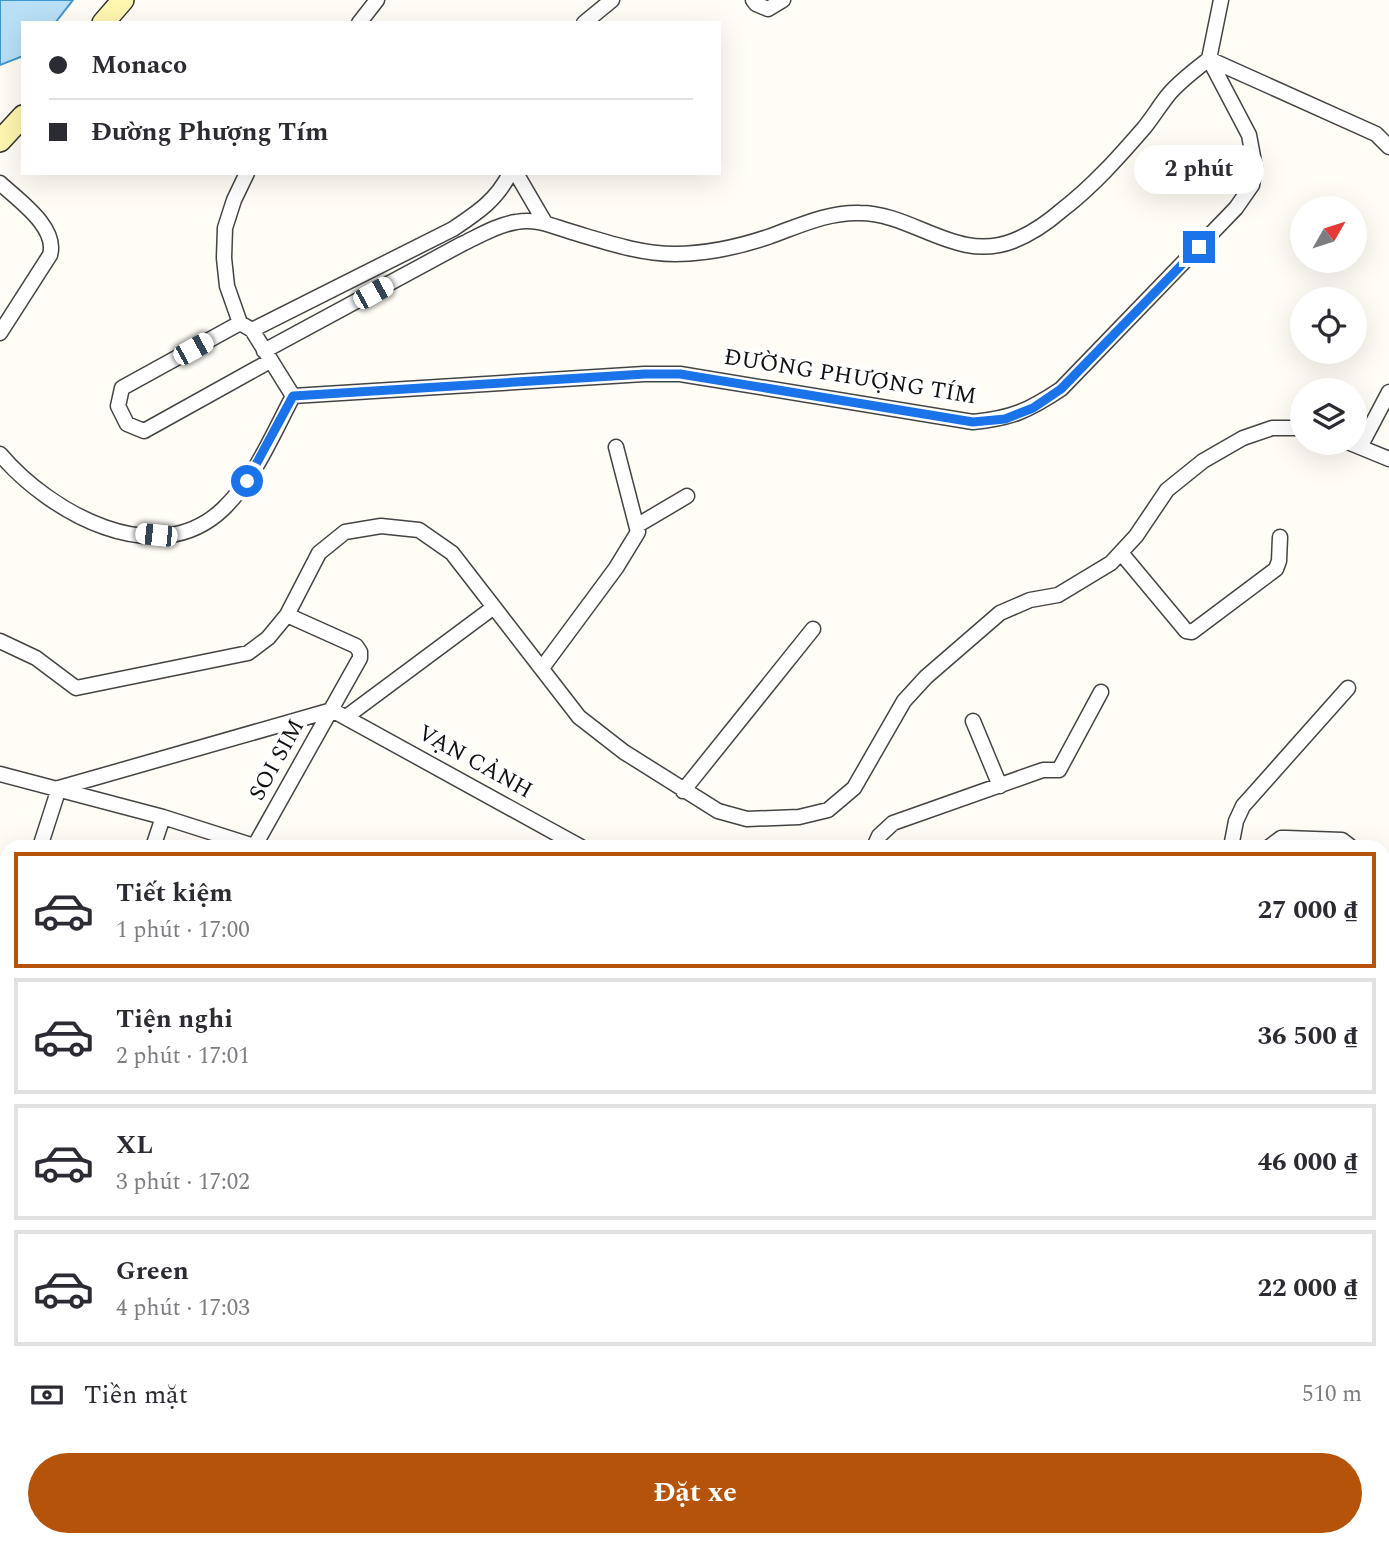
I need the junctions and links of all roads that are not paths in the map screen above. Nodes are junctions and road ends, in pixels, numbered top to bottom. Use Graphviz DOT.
graph roads {
  1 [pos="123,0"];
  2 [pos="377,0"];
  3 [pos="612,0"];
  4 [pos="753,0"];
  5 [pos="783,0"];
  6 [pos="1221,0"];
  7 [pos="105,21"];
  8 [pos="361,21"];
  9 [pos="586,21"];
  10 [pos="1209,60"];
  11 [pos="21,118"];
  12 [pos="1383,135"];
  13 [pos="0,142"];
  14 [pos="1389,147"];
  15 [pos="246,175"];
  16 [pos="512,175"];
  17 [pos="514,175"];
  18 [pos="0,183"];
  19 [pos="544,221"];
  20 [pos="246,326"];
  21 [pos="0,333"];
  22 [pos="267,356"];
  23 [pos="1389,392"];
  24 [pos="293,396"];
  25 [pos="1367,426"];
  26 [pos="1290,428"];
  27 [pos="615,447"];
  28 [pos="1367,450"];
  29 [pos="0,454"];
  30 [pos="1389,459"];
  31 [pos="687,496"];
  32 [pos="638,525"];
  33 [pos="1280,537"];
  34 [pos="1122,554"];
  35 [pos="494,607"];
  36 [pos="287,615"];
  37 [pos="813,629"];
  38 [pos="0,641"];
  39 [pos="542,668"];
  40 [pos="1348,688"];
  41 [pos="1101,692"];
  42 [pos="332,710"];
  43 [pos="346,717"];
  44 [pos="973,721"];
  45 [pos="0,774"];
  46 [pos="1000,786"];
  47 [pos="58,788"];
  48 [pos="683,791"];
  49 [pos="163,817"];
  50 [pos="42,840"];
  51 [pos="155,840"];
  52 [pos="234,840"];
  53 [pos="259,840"];
  54 [pos="568,840"];
  55 [pos="877,840"];
  56 [pos="1232,840"];
  57 [pos="1278,840"];
  58 [pos="1342,840"];
  1 -- 7 [label="main road"];
  2 -- 8 [label="street"];
  3 -- 9 [label="street"];
  4 -- 5 [label="street"];
  6 -- 10 [label="street"];
  10 -- 12 [label="street"];
  10 -- 19 [label="street"];
  10 -- 24 [label="street, ĐƯỜNG PHƯỢNG TÍM"];
  11 -- 13 [label="main road"];
  12 -- 14 [label="street"];
  15 -- 20 [label="street"];
  16 -- 20 [label="street"];
  17 -- 19 [label="street"];
  18 -- 21 [label="street"];
  19 -- 22 [label="street"];
  20 -- 22 [label="street"];
  20 -- 22 [label="street"];
  22 -- 24 [label="street"];
  23 -- 25 [label="street"];
  24 -- 29 [label="street"];
  26 -- 34 [label="street"];
  27 -- 32 [label="street"];
  28 -- 30 [label="street"];
  31 -- 32 [label="street"];
  32 -- 39 [label="street"];
  33 -- 34 [label="street"];
  34 -- 48 [label="street"];
  35 -- 36 [label="street"];
  35 -- 39 [label="street"];
  35 -- 43 [label="street"];
  36 -- 38 [label="street"];
  36 -- 42 [label="street"];
  37 -- 48 [label="street"];
  39 -- 48 [label="street"];
  40 -- 56 [label="street"];
  41 -- 46 [label="street"];
  42 -- 43 [label="street, SOI SIM"];
  42 -- 47 [label="street"];
  42 -- 53 [label="street, SOI SIM"];
  43 -- 54 [label="street, VẠN CẢNH"];
  44 -- 46 [label="street"];
  45 -- 47 [label="street"];
  46 -- 55 [label="street"];
  47 -- 49 [label="street"];
  47 -- 50 [label="street"];
  49 -- 51 [label="street"];
  49 -- 52 [label="street"];
  57 -- 58 [label="street"];
}
